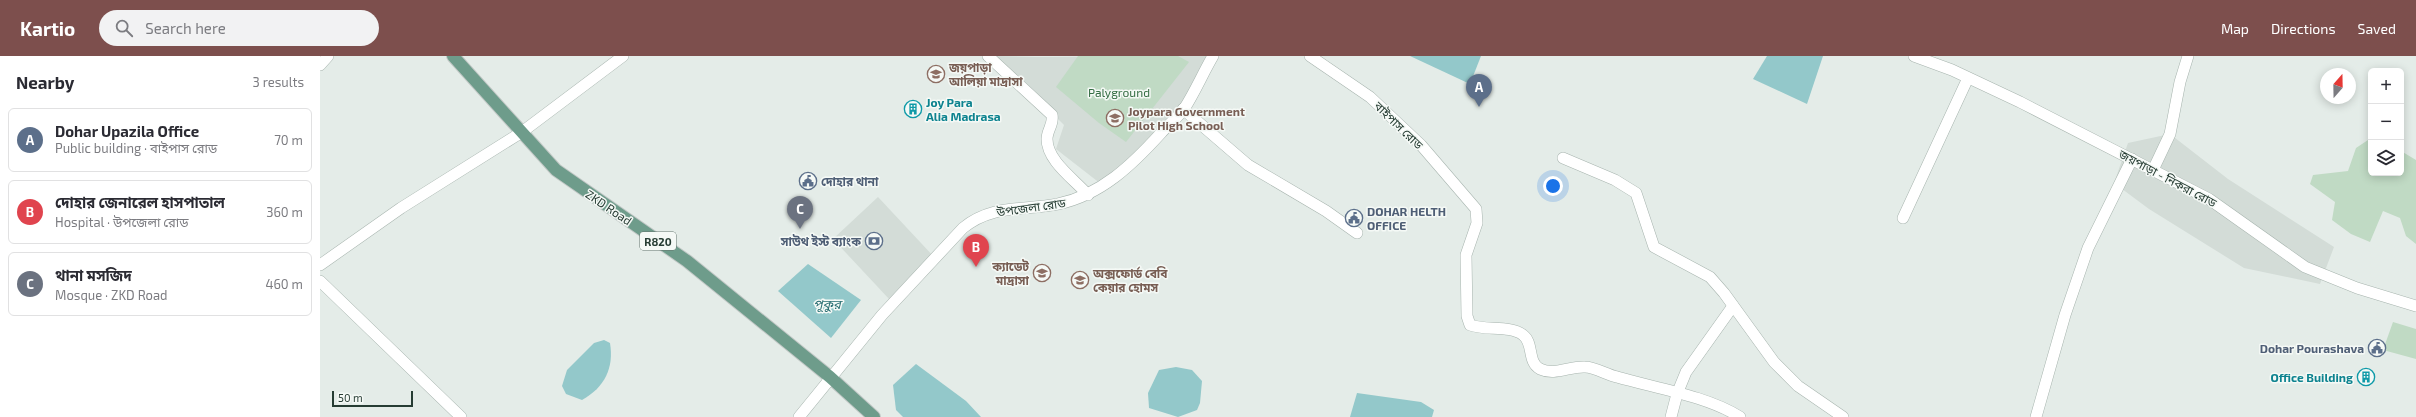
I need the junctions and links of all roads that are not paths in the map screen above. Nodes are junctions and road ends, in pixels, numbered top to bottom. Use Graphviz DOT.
graph roads {
  1 [pos="328,56"];
  2 [pos="453,56"];
  3 [pos="623,56"];
  4 [pos="988,56"];
  5 [pos="1214,56"];
  6 [pos="1310,56"];
  7 [pos="1914,56"];
  8 [pos="2188,56"];
  9 [pos="320,65"];
  10 [pos="1968,78"];
  11 [pos="1183,109"];
  12 [pos="522,132"];
  13 [pos="1563,158"];
  14 [pos="2132,159"];
  15 [pos="2153,170"];
  16 [pos="1088,195"];
  17 [pos="1903,218"];
  18 [pos="1357,233"];
  19 [pos="320,265"];
  20 [pos="320,281"];
  21 [pos="1733,306"];
  22 [pos="2416,306"];
  23 [pos="830,378"];
  24 [pos="1677,394"];
  25 [pos="461,417"];
  26 [pos="799,417"];
  27 [pos="874,417"];
  28 [pos="1671,417"];
  29 [pos="1740,417"];
  30 [pos="1843,417"];
  31 [pos="2036,417"];
  1 -- 9 [label="street"];
  2 -- 12 [label="main road, ZKD Road / R820"];
  3 -- 12 [label="street"];
  4 -- 16 [label="street"];
  5 -- 11 [label="street, উপজেলা রোড"];
  6 -- 24 [label="street, বাইপাস রোড"];
  7 -- 10 [label="street, জয়পাড়া - নিকরা রোড"];
  8 -- 15 [label="street"];
  10 -- 14 [label="street, জয়পাড়া - নিকরা রোড"];
  10 -- 17 [label="street"];
  11 -- 16 [label="street, উপজেলা রোড"];
  11 -- 18 [label="street"];
  12 -- 19 [label="street"];
  12 -- 23 [label="main road, ZKD Road / R820"];
  13 -- 21 [label="street"];
  14 -- 15 [label="street, জয়পাড়া - নিকরা রোড"];
  14 -- 31 [label="street"];
  15 -- 22 [label="street, জয়পাড়া - নিকরা রোড"];
  16 -- 23 [label="street, উপজেলা রোড"];
  20 -- 25 [label="street"];
  21 -- 24 [label="street"];
  21 -- 30 [label="street"];
  23 -- 26 [label="street, উপজেলা রোড"];
  23 -- 27 [label="main road, ZKD Road / R820"];
  24 -- 28 [label="street"];
  24 -- 29 [label="street"];
}
